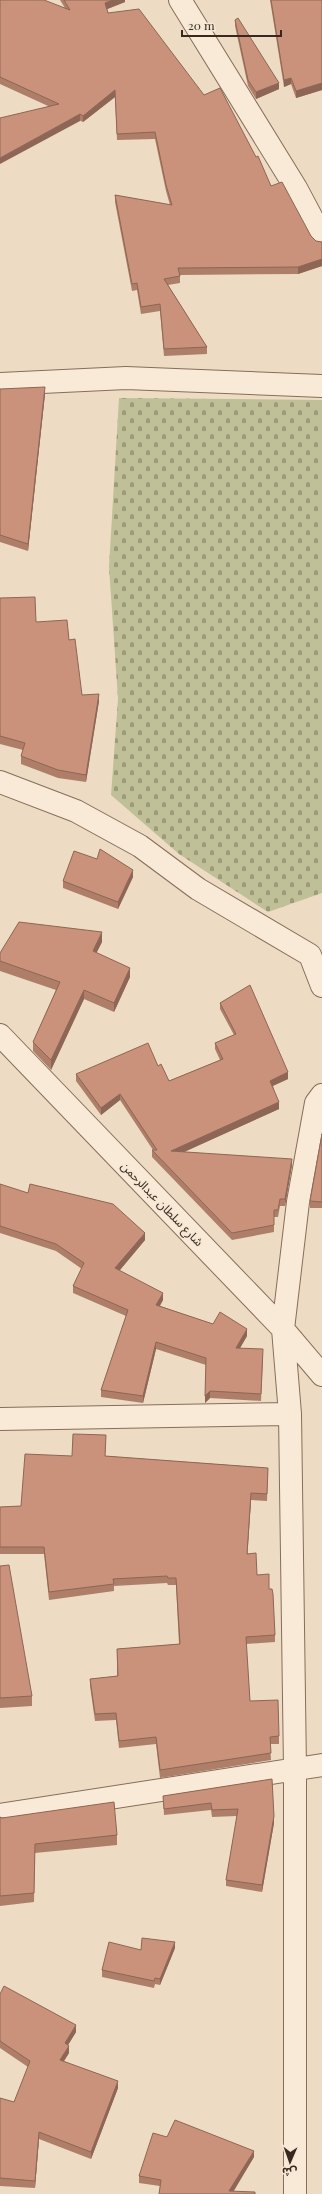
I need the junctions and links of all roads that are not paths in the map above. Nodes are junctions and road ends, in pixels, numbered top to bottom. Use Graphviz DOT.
graph roads {
  1 [pos="180,0"];
  2 [pos="322,237"];
  3 [pos="0,384"];
  4 [pos="322,386"];
  5 [pos="0,782"];
  6 [pos="322,986"];
  7 [pos="0,1035"];
  8 [pos="322,1095"];
  9 [pos="283,1329"];
  10 [pos="322,1376"];
  11 [pos="290,1414"];
  12 [pos="0,1419"];
  13 [pos="322,1765"];
  14 [pos="295,1769"];
  15 [pos="0,1815"];
  16 [pos="295,2194"];
  1 -- 2 [label="street"];
  3 -- 4 [label="street"];
  5 -- 6 [label="street"];
  7 -- 9 [label="street, شارع سلطان عبدالرحمن"];
  8 -- 9 [label="street"];
  9 -- 10 [label="street, شارع سلطان عبدالرحمن"];
  9 -- 11 [label="street"];
  11 -- 12 [label="street"];
  11 -- 14 [label="street"];
  13 -- 14 [label="street"];
  14 -- 15 [label="street"];
  14 -- 16 [label="street"];
}
